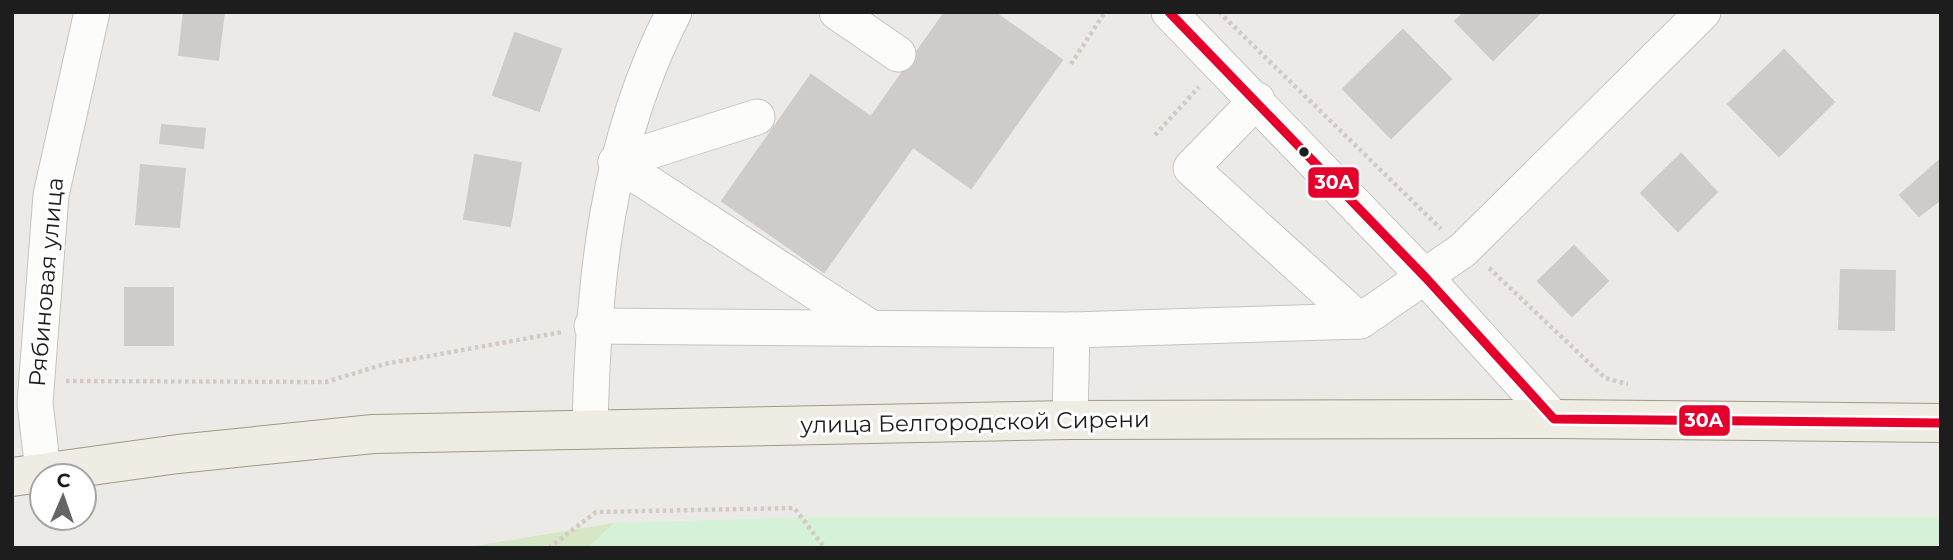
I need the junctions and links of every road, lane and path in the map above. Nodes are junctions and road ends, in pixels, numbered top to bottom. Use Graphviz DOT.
graph roads {
  1 [pos="92,12"];
  2 [pos="674,12"];
  3 [pos="837,12"];
  4 [pos="1105,12"];
  5 [pos="1169,12"];
  6 [pos="1219,12"];
  7 [pos="1703,12"];
  8 [pos="898,54"];
  9 [pos="1219,61"];
  10 [pos="1071,64"];
  11 [pos="1257,100"];
  12 [pos="757,117"];
  13 [pos="1155,135"];
  14 [pos="616,162"];
  15 [pos="1463,250"];
  16 [pos="1426,278"];
  17 [pos="1360,321"];
  18 [pos="592,326"];
  19 [pos="872,328"];
  20 [pos="1072,330"];
  21 [pos="1636,385"];
  22 [pos="28,396"];
  23 [pos="1553,419"];
  24 [pos="1070,420"];
  25 [pos="1941,423"];
  26 [pos="590,429"];
  27 [pos="28,462"];
  28 [pos="98,466"];
  29 [pos="549,548"];
  30 [pos="825,548"];
  1 -- 22 [label="street, Рябиновая улица"];
  2 -- 14 [label="street"];
  3 -- 8 [label="street"];
  4 -- 10 [label="path"];
  5 -- 9 [label="street"];
  6 -- 15 [label="path"];
  7 -- 15 [label="street"];
  9 -- 11 [label="street"];
  9 -- 13 [label="path"];
  11 -- 16 [label="street"];
  11 -- 17 [label="street"];
  12 -- 14 [label="street"];
  14 -- 18 [label="street"];
  14 -- 19 [label="street"];
  15 -- 16 [label="street"];
  15 -- 21 [label="path"];
  16 -- 17 [label="street"];
  16 -- 23 [label="street"];
  17 -- 20 [label="street"];
  18 -- 19 [label="street"];
  18 -- 22 [label="path"];
  18 -- 26 [label="street"];
  19 -- 20 [label="street"];
  20 -- 24 [label="street"];
  22 -- 27 [label="street, Рябиновая улица"];
  23 -- 24 [label="main road, улица Белгородской Сирени"];
  23 -- 25 [label="main road, улица Белгородской Сирени"];
  24 -- 26 [label="main road, улица Белгородской Сирени"];
  26 -- 28 [label="main road, улица Белгородской Сирени"];
  29 -- 30 [label="path"];
}
